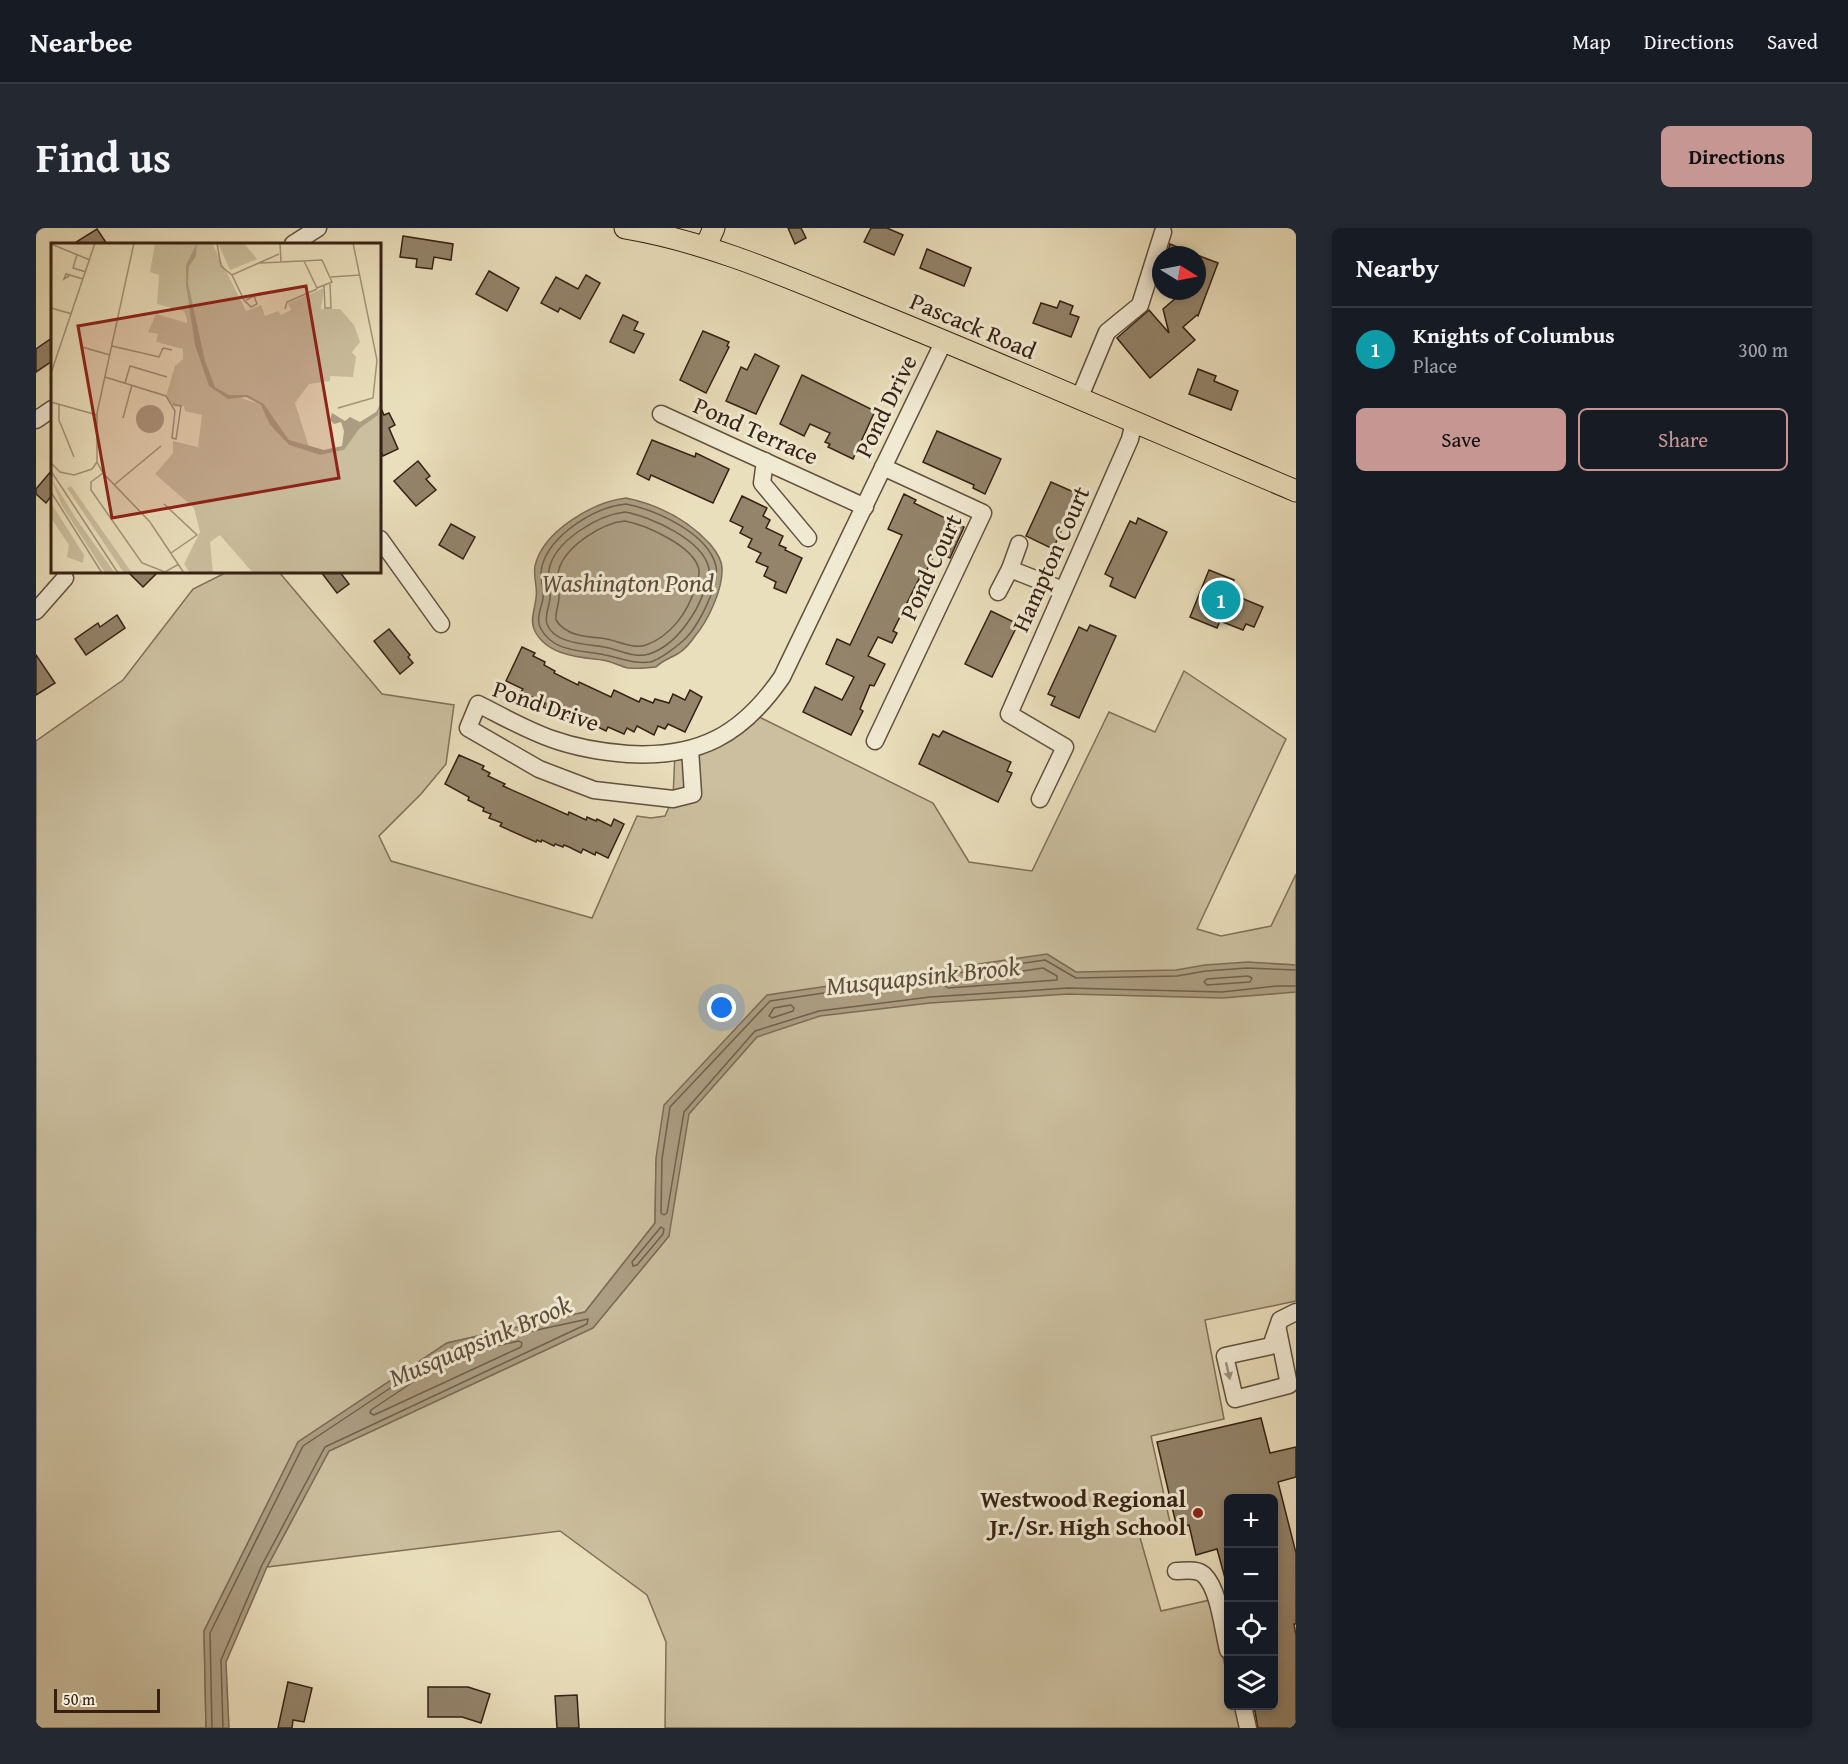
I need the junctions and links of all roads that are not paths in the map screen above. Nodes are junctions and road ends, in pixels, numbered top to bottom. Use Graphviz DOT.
graph roads {
  1 [pos="318,228"];
  2 [pos="625,228"];
  3 [pos="1163,232"];
  4 [pos="710,237"];
  5 [pos="294,243"];
  6 [pos="944,341"];
  7 [pos="1079,399"];
  8 [pos="51,410"];
  9 [pos="661,414"];
  10 [pos="36,420"];
  11 [pos="1134,422"];
  12 [pos="765,462"];
  13 [pos="883,467"];
  14 [pos="1296,491"];
  15 [pos="865,507"];
  16 [pos="808,538"];
  17 [pos="381,540"];
  18 [pos="1019,544"];
  19 [pos="1010,568"];
  20 [pos="65,578"];
  21 [pos="1063,590"];
  22 [pos="998,592"];
  23 [pos="36,611"];
  24 [pos="441,624"];
  25 [pos="875,741"];
  26 [pos="690,750"];
  27 [pos="1040,800"];
  28 [pos="1296,1312"];
  29 [pos="1278,1330"];
  30 [pos="1176,1571"];
  31 [pos="1224,1632"];
  32 [pos="1244,1710"];
  33 [pos="1248,1728"];
  1 -- 5 [label="street"];
  2 -- 4 [label="main road, Pascack Road"];
  3 -- 7 [label="street"];
  4 -- 6 [label="main road, Pascack Road"];
  6 -- 7 [label="main road, Pascack Road"];
  6 -- 13 [label="street, Pond Drive"];
  7 -- 11 [label="main road, Pascack Road"];
  8 -- 10 [label="street"];
  9 -- 12 [label="street, Pond Terrace"];
  11 -- 14 [label="main road, Pascack Road"];
  11 -- 21 [label="street, Hampton Court"];
  12 -- 15 [label="street, Pond Terrace"];
  12 -- 16 [label="street"];
  13 -- 15 [label="street, Pond Drive"];
  13 -- 25 [label="street, Pond Court"];
  15 -- 26 [label="street, Pond Drive"];
  17 -- 24 [label="street"];
  18 -- 19 [label="street"];
  19 -- 21 [label="street"];
  19 -- 22 [label="street"];
  20 -- 23 [label="street"];
  21 -- 27 [label="street, Hampton Court"];
  26 -- 26 [label="street, Pond Drive"];
  28 -- 29 [label="street"];
  29 -- 29 [label="street, one-way"];
  30 -- 31 [label="street"];
  32 -- 33 [label="street"];
}
